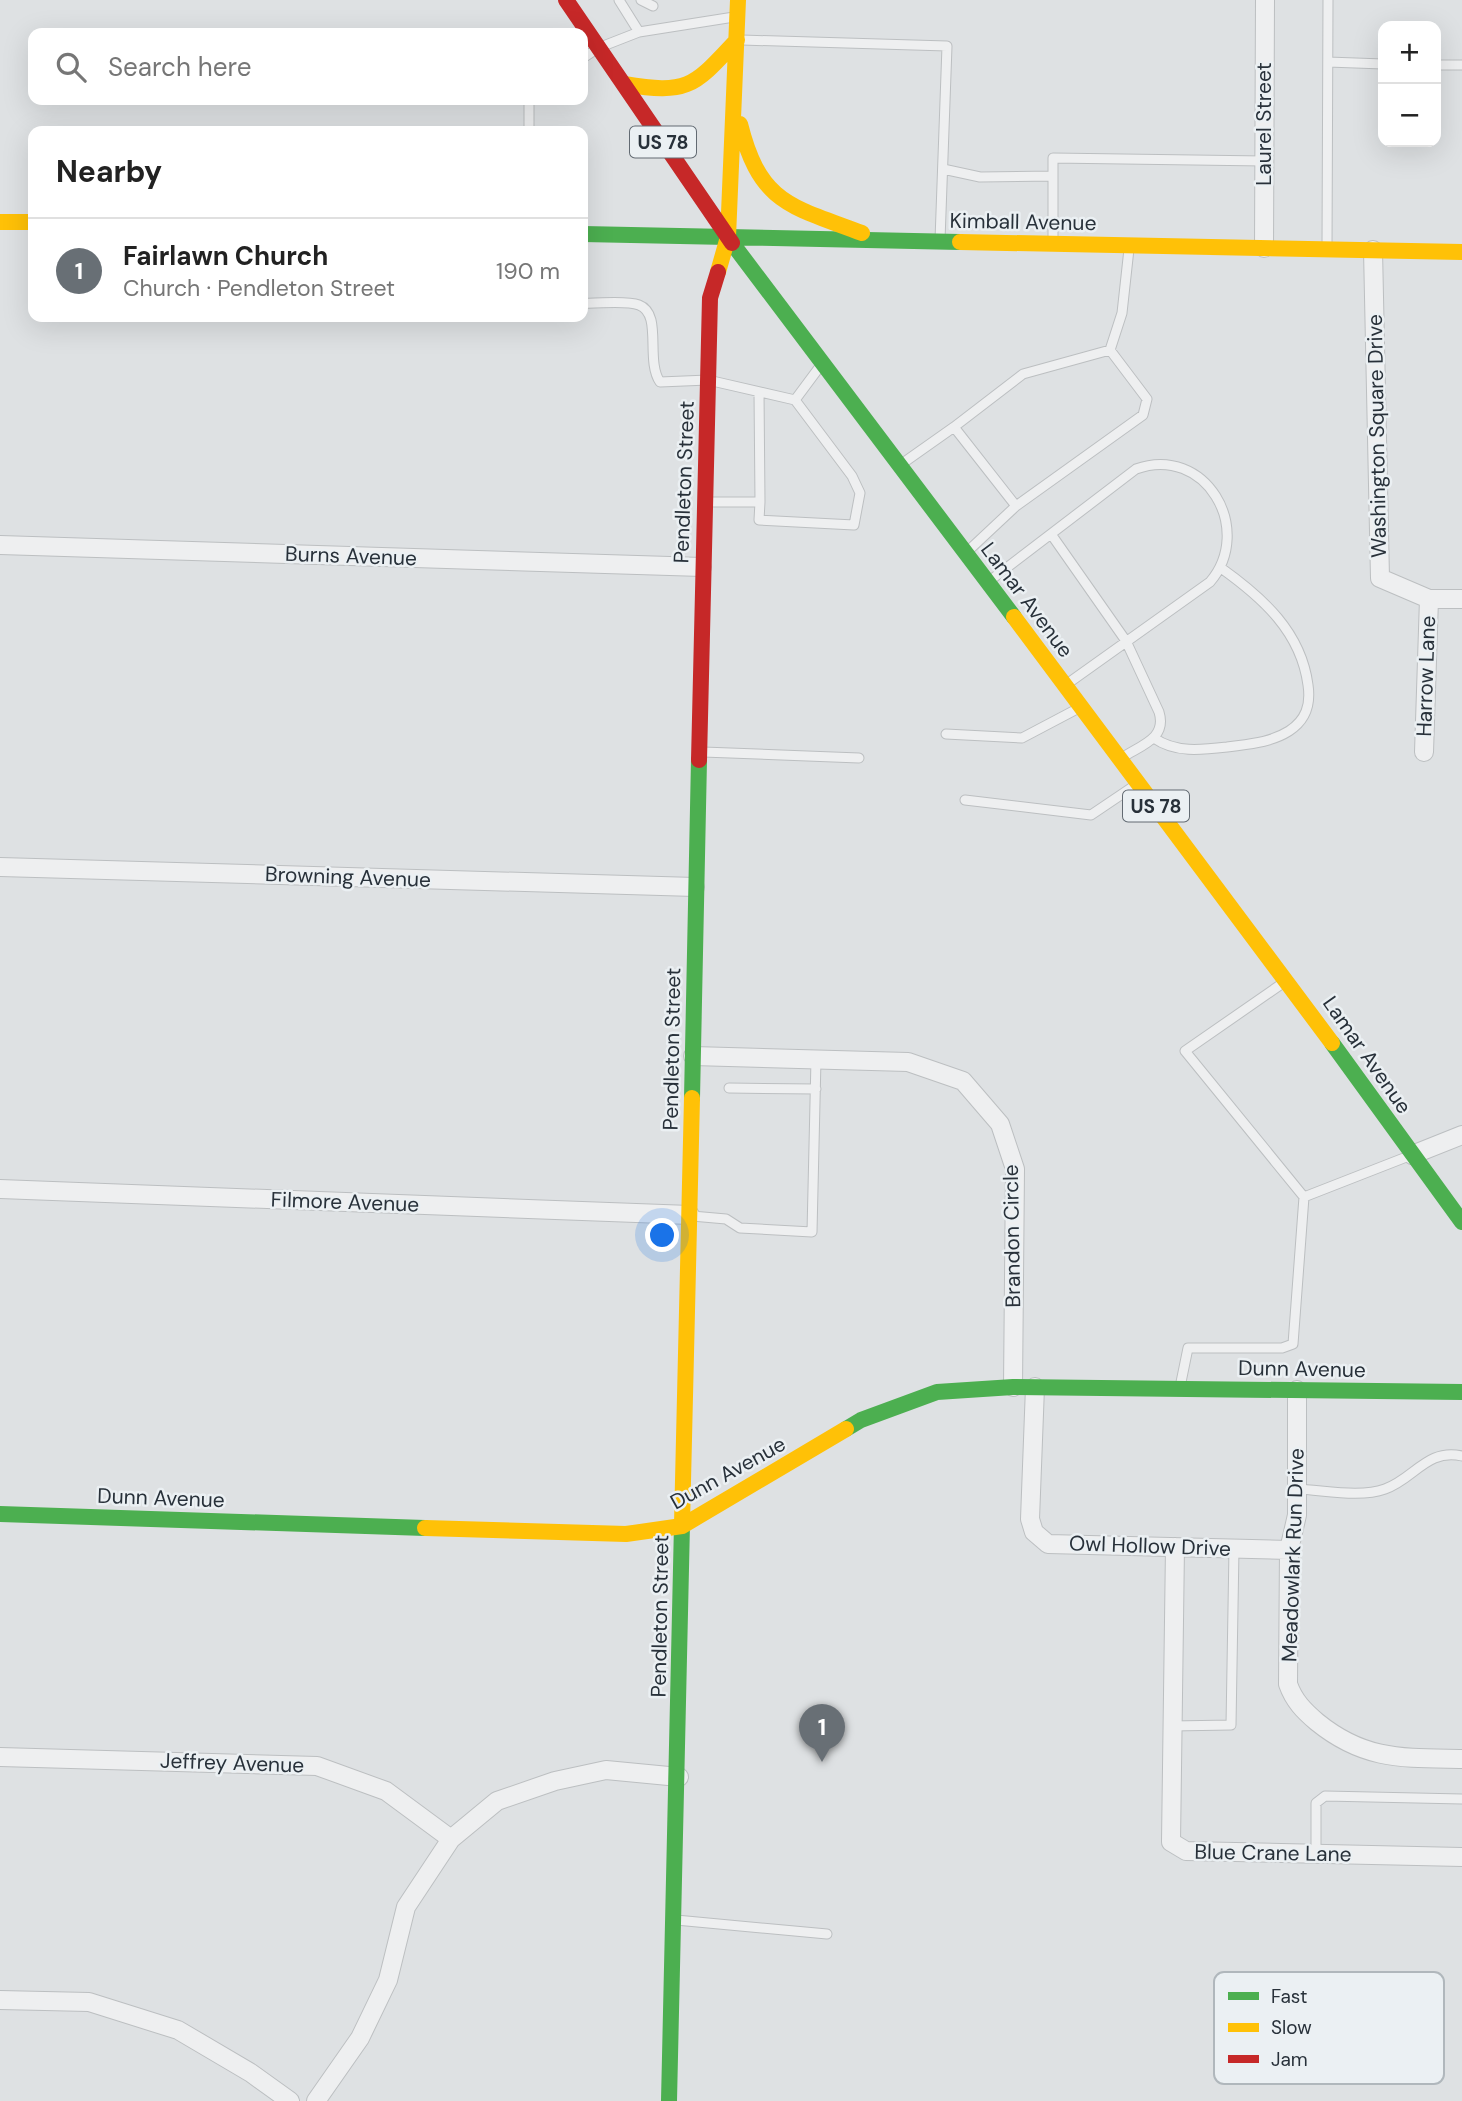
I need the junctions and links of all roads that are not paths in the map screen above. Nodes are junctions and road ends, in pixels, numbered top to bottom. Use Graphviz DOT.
graph roads {
  1 [pos="566,0"];
  2 [pos="620,0"];
  3 [pos="640,0"];
  4 [pos="1265,0"];
  5 [pos="1328,0"];
  6 [pos="653,6"];
  7 [pos="738,8"];
  8 [pos="585,28"];
  9 [pos="639,32"];
  10 [pos="588,33"];
  11 [pos="737,40"];
  12 [pos="598,48"];
  13 [pos="588,55"];
  14 [pos="1328,62"];
  15 [pos="1378,64"];
  16 [pos="1441,65"];
  17 [pos="1462,65"];
  18 [pos="624,83"];
  19 [pos="733,102"];
  20 [pos="529,105"];
  21 [pos="529,126"];
  22 [pos="1264,160"];
  23 [pos="943,169"];
  24 [pos="1053,176"];
  25 [pos="0,222"];
  26 [pos="28,222"];
  27 [pos="588,234"];
  28 [pos="727,237"];
  29 [pos="879,240"];
  30 [pos="940,242"];
  31 [pos="1053,244"];
  32 [pos="1130,245"];
  33 [pos="1264,248"];
  34 [pos="1326,249"];
  35 [pos="1373,250"];
  36 [pos="1462,252"];
  37 [pos="588,303"];
  38 [pos="1110,350"];
  39 [pos="822,364"];
  40 [pos="708,380"];
  41 [pos="759,391"];
  42 [pos="795,400"];
  43 [pos="954,427"];
  44 [pos="899,465"];
  45 [pos="704,502"];
  46 [pos="760,502"];
  47 [pos="1016,506"];
  48 [pos="1051,534"];
  49 [pos="0,545"];
  50 [pos="965,553"];
  51 [pos="702,567"];
  52 [pos="1222,568"];
  53 [pos="988,582"];
  54 [pos="1429,599"];
  55 [pos="1462,599"];
  56 [pos="1126,641"];
  57 [pos="1065,685"];
  58 [pos="1082,707"];
  59 [pos="946,734"];
  60 [pos="1154,738"];
  61 [pos="698,751"];
  62 [pos="1424,752"];
  63 [pos="859,758"];
  64 [pos="1121,759"];
  65 [pos="1139,783"];
  66 [pos="965,800"];
  67 [pos="0,867"];
  68 [pos="695,887"];
  69 [pos="1287,980"];
  70 [pos="692,1056"];
  71 [pos="816,1059"];
  72 [pos="729,1088"];
  73 [pos="816,1089"];
  74 [pos="1462,1136"];
  75 [pos="1412,1155"];
  76 [pos="0,1189"];
  77 [pos="1304,1197"];
  78 [pos="690,1215"];
  79 [pos="1462,1222"];
  80 [pos="1013,1387"];
  81 [pos="1035,1387"];
  82 [pos="1180,1389"];
  83 [pos="1297,1390"];
  84 [pos="1462,1392"];
  85 [pos="1462,1456"];
  86 [pos="1297,1489"];
  87 [pos="0,1514"];
  88 [pos="682,1526"];
  89 [pos="1175,1547"];
  90 [pos="1234,1549"];
  91 [pos="1289,1550"];
  92 [pos="1172,1726"];
  93 [pos="0,1757"];
  94 [pos="1462,1759"];
  95 [pos="678,1777"];
  96 [pos="1462,1799"];
  97 [pos="451,1839"];
  98 [pos="1316,1854"];
  99 [pos="1462,1857"];
  100 [pos="674,1920"];
  101 [pos="827,1934"];
  102 [pos="0,2000"];
  103 [pos="290,2101"];
  104 [pos="316,2101"];
  105 [pos="669,2101"];
  1 -- 8 [label="main road, Lamar Avenue / US 78"];
  2 -- 9 [label="lane"];
  3 -- 6 [label="lane"];
  4 -- 22 [label="street, Laurel Street"];
  5 -- 14 [label="lane"];
  7 -- 9 [label="lane"];
  7 -- 11 [label="main road, Pendleton Street"];
  9 -- 12 [label="lane"];
  10 -- 12 [label="main road, Lamar Avenue / US 78"];
  11 -- 18 [label="main road"];
  11 -- 19 [label="main road, Pendleton Street"];
  11 -- 23 [label="lane"];
  12 -- 13 [label="lane"];
  12 -- 18 [label="main road, Lamar Avenue / US 78"];
  14 -- 15 [label="lane"];
  14 -- 34 [label="lane"];
  16 -- 17 [label="lane"];
  18 -- 28 [label="main road, Lamar Avenue / US 78"];
  19 -- 28 [label="main road, Pendleton Street"];
  19 -- 29 [label="main road"];
  20 -- 21 [label="lane"];
  22 -- 24 [label="lane"];
  22 -- 33 [label="street, Laurel Street"];
  23 -- 24 [label="lane"];
  23 -- 30 [label="lane"];
  24 -- 31 [label="lane"];
  25 -- 26 [label="main road"];
  27 -- 28 [label="main road, Kimball Avenue"];
  28 -- 29 [label="main road, Kimball Avenue"];
  28 -- 39 [label="main road, Lamar Avenue / US 78"];
  28 -- 40 [label="main road, Pendleton Street"];
  29 -- 30 [label="main road, Kimball Avenue"];
  30 -- 31 [label="main road, Kimball Avenue"];
  31 -- 32 [label="main road, Kimball Avenue"];
  32 -- 33 [label="main road, Kimball Avenue"];
  32 -- 38 [label="lane"];
  33 -- 34 [label="main road, Kimball Avenue"];
  34 -- 35 [label="main road, Kimball Avenue"];
  35 -- 36 [label="main road, Kimball Avenue"];
  35 -- 54 [label="street, Washington Square Drive"];
  37 -- 40 [label="lane"];
  38 -- 43 [label="lane"];
  38 -- 47 [label="lane"];
  39 -- 42 [label="lane"];
  39 -- 44 [label="main road, Lamar Avenue / US 78"];
  40 -- 41 [label="lane"];
  40 -- 45 [label="main road, Pendleton Street"];
  41 -- 42 [label="lane"];
  41 -- 46 [label="lane"];
  42 -- 46 [label="lane"];
  43 -- 44 [label="lane"];
  43 -- 47 [label="lane"];
  44 -- 50 [label="main road, Lamar Avenue / US 78"];
  45 -- 46 [label="lane"];
  45 -- 51 [label="main road, Pendleton Street"];
  47 -- 50 [label="lane"];
  48 -- 52 [label="lane"];
  48 -- 53 [label="lane"];
  48 -- 56 [label="lane"];
  49 -- 51 [label="street, Burns Avenue"];
  50 -- 53 [label="main road, Lamar Avenue / US 78"];
  51 -- 61 [label="main road, Pendleton Street"];
  52 -- 56 [label="lane"];
  52 -- 60 [label="lane"];
  53 -- 57 [label="main road, Lamar Avenue / US 78"];
  54 -- 55 [label="street, Washington Square Drive"];
  54 -- 62 [label="street, Harrow Lane"];
  56 -- 57 [label="lane"];
  56 -- 60 [label="lane"];
  57 -- 58 [label="main road, Lamar Avenue / US 78"];
  58 -- 59 [label="lane"];
  58 -- 64 [label="main road, Lamar Avenue / US 78"];
  60 -- 64 [label="lane"];
  61 -- 63 [label="lane"];
  61 -- 68 [label="main road, Pendleton Street"];
  64 -- 65 [label="main road, Lamar Avenue / US 78"];
  65 -- 66 [label="lane"];
  65 -- 69 [label="main road, Lamar Avenue / US 78"];
  67 -- 68 [label="street, Browning Avenue"];
  68 -- 70 [label="main road, Pendleton Street"];
  69 -- 75 [label="main road, Lamar Avenue / US 78"];
  69 -- 77 [label="lane"];
  70 -- 71 [label="street, Brandon Circle"];
  70 -- 78 [label="main road, Pendleton Street"];
  71 -- 73 [label="lane"];
  71 -- 80 [label="street, Brandon Circle"];
  72 -- 73 [label="lane"];
  73 -- 78 [label="lane"];
  74 -- 75 [label="street"];
  75 -- 77 [label="lane"];
  75 -- 79 [label="main road, Lamar Avenue / US 78"];
  76 -- 78 [label="street, Filmore Avenue"];
  77 -- 82 [label="lane"];
  78 -- 88 [label="main road, Pendleton Street"];
  80 -- 81 [label="main road, Dunn Avenue"];
  80 -- 88 [label="main road, Dunn Avenue"];
  81 -- 82 [label="main road, Dunn Avenue"];
  81 -- 89 [label="street, Owl Hollow Drive"];
  82 -- 83 [label="main road, Dunn Avenue"];
  83 -- 84 [label="main road, Dunn Avenue"];
  83 -- 86 [label="street, Meadowlark Run Drive"];
  85 -- 86 [label="lane"];
  86 -- 91 [label="street, Meadowlark Run Drive"];
  87 -- 88 [label="main road, Dunn Avenue"];
  88 -- 95 [label="main road, Pendleton Street"];
  89 -- 90 [label="street, Owl Hollow Drive"];
  89 -- 92 [label="street, Blue Crane Lane"];
  90 -- 91 [label="street, Owl Hollow Drive"];
  90 -- 92 [label="lane"];
  91 -- 94 [label="street, Meadowlark Run Drive"];
  92 -- 98 [label="street, Blue Crane Lane"];
  93 -- 97 [label="street, Jeffrey Avenue"];
  95 -- 97 [label="street"];
  95 -- 100 [label="main road, Pendleton Street"];
  96 -- 98 [label="lane"];
  97 -- 104 [label="street"];
  98 -- 99 [label="street, Blue Crane Lane"];
  100 -- 101 [label="lane"];
  100 -- 105 [label="main road, Pendleton Street"];
  102 -- 103 [label="street"];
}
